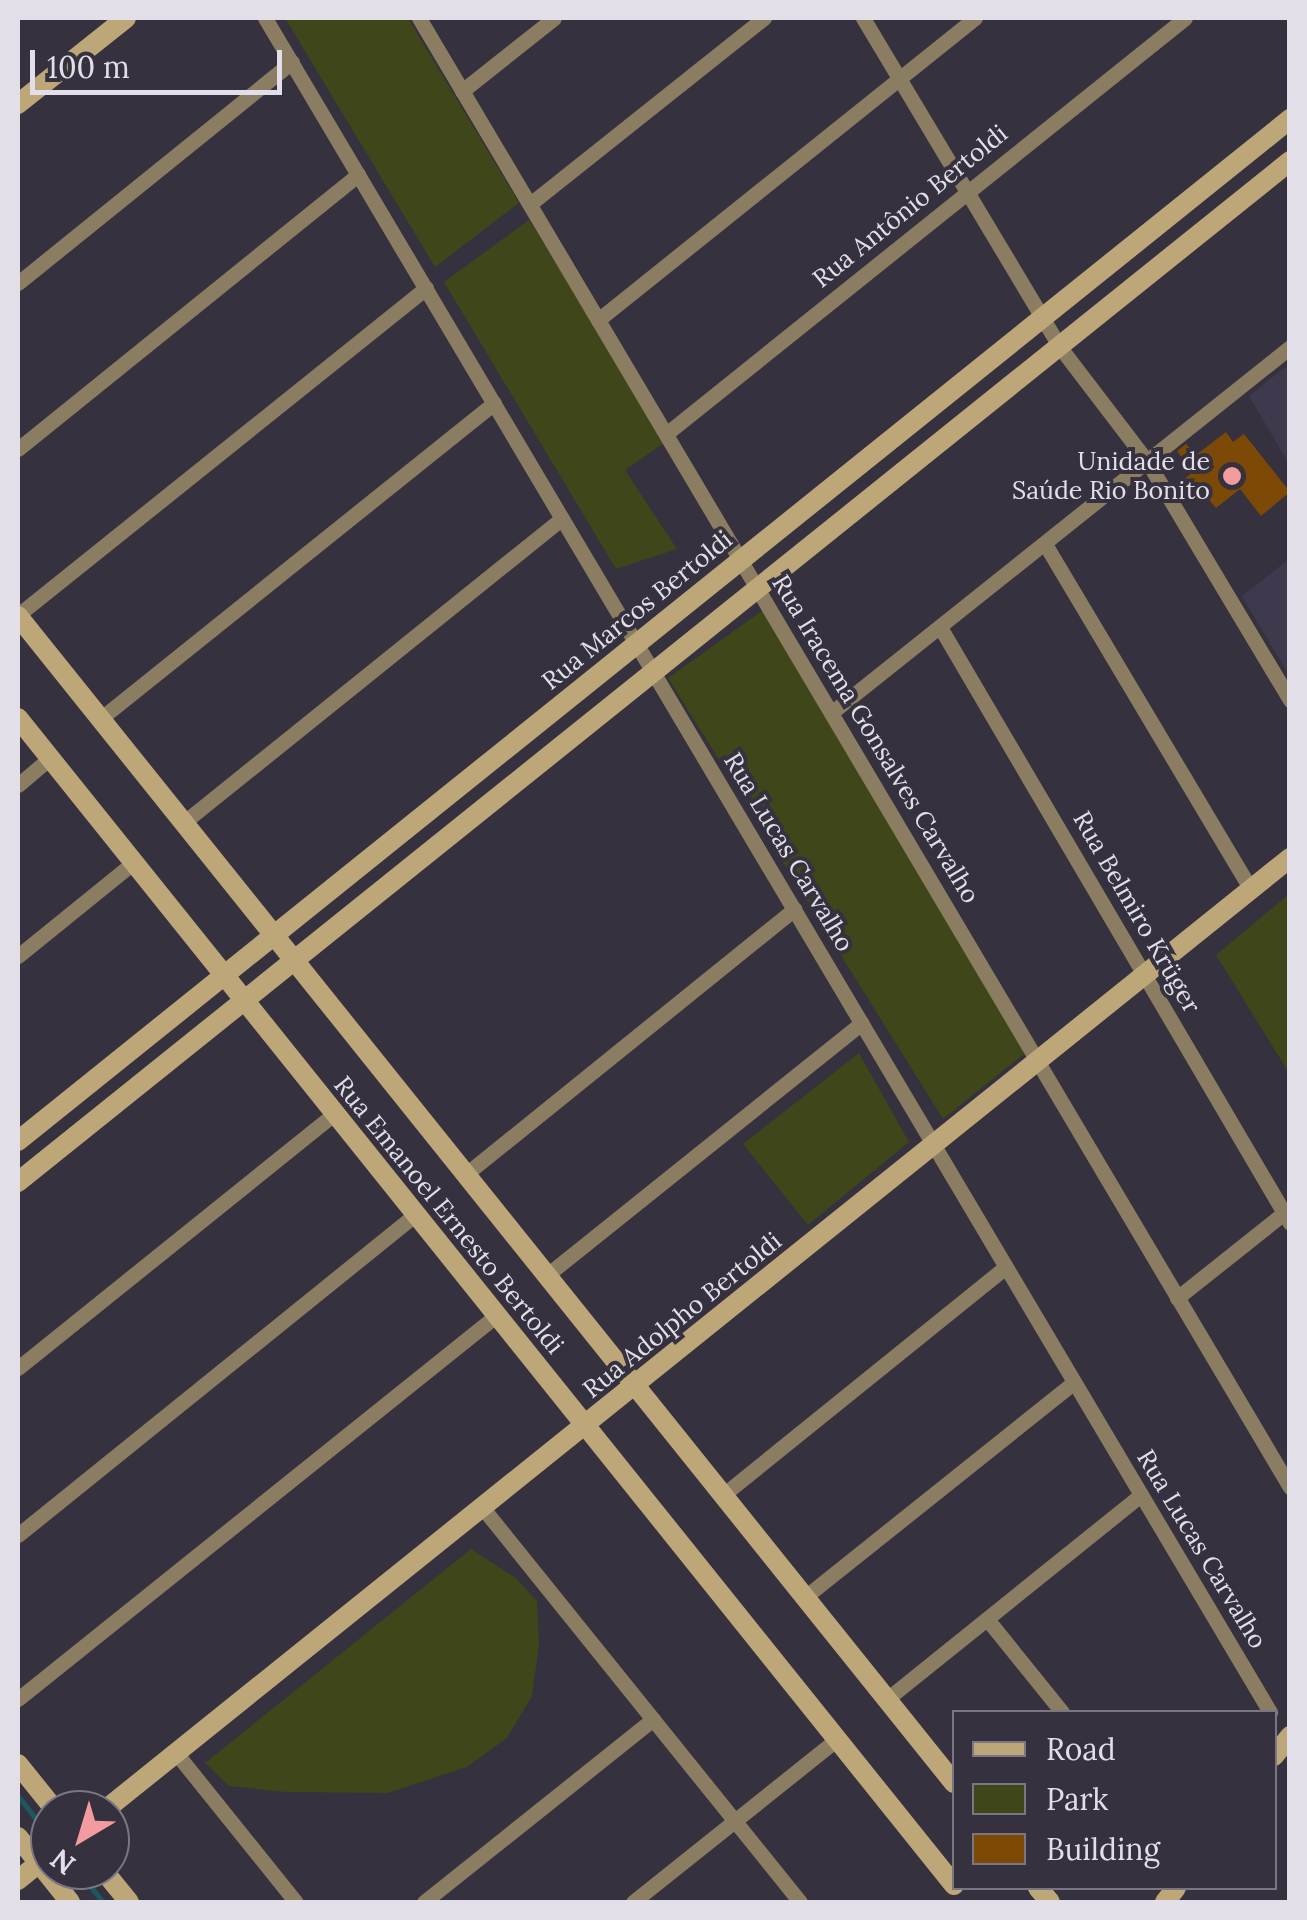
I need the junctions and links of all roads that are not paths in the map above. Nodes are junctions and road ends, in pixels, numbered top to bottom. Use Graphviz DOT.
graph roads {
  1 [pos="126,18"];
  2 [pos="265,18"];
  3 [pos="419,18"];
  4 [pos="554,18"];
  5 [pos="764,18"];
  6 [pos="863,18"];
  7 [pos="975,18"];
  8 [pos="1184,18"];
  9 [pos="292,62"];
  10 [pos="899,78"];
  11 [pos="462,91"];
  12 [pos="18,104"];
  13 [pos="1290,119"];
  14 [pos="1290,161"];
  15 [pos="358,175"];
  16 [pos="967,192"];
  17 [pos="530,204"];
  18 [pos="18,283"];
  19 [pos="426,288"];
  20 [pos="1042,318"];
  21 [pos="598,320"];
  22 [pos="1059,346"];
  23 [pos="1290,347"];
  24 [pos="494,403"];
  25 [pos="666,434"];
  26 [pos="18,448"];
  27 [pos="1147,461"];
  28 [pos="562,518"];
  29 [pos="1044,544"];
  30 [pos="740,559"];
  31 [pos="757,588"];
  32 [pos="18,615"];
  33 [pos="940,627"];
  34 [pos="636,644"];
  35 [pos="654,672"];
  36 [pos="1290,700"];
  37 [pos="831,714"];
  38 [pos="18,718"];
  39 [pos="100,719"];
  40 [pos="50,758"];
  41 [pos="18,785"];
  42 [pos="183,823"];
  43 [pos="1290,858"];
  44 [pos="134,862"];
  45 [pos="1250,890"];
  46 [pos="794,909"];
  47 [pos="274,935"];
  48 [pos="18,956"];
  49 [pos="294,960"];
  50 [pos="224,975"];
  51 [pos="1144,975"];
  52 [pos="244,1000"];
  53 [pos="861,1023"];
  54 [pos="1037,1061"];
  55 [pos="335,1113"];
  56 [pos="18,1141"];
  57 [pos="933,1144"];
  58 [pos="466,1174"];
  59 [pos="18,1182"];
  60 [pos="416,1214"];
  61 [pos="1287,1214"];
  62 [pos="1006,1267"];
  63 [pos="547,1275"];
  64 [pos="1178,1298"];
  65 [pos="497,1315"];
  66 [pos="18,1368"];
  67 [pos="1074,1382"];
  68 [pos="634,1385"];
  69 [pos="585,1424"];
  70 [pos="1290,1487"];
  71 [pos="723,1495"];
  72 [pos="1141,1495"];
  73 [pos="482,1507"];
  74 [pos="18,1534"];
  75 [pos="806,1597"];
  76 [pos="987,1619"];
  77 [pos="18,1699"];
  78 [pos="887,1699"];
  79 [pos="1060,1710"];
  80 [pos="1269,1710"];
  81 [pos="653,1719"];
  82 [pos="838,1739"];
  83 [pos="176,1753"];
  84 [pos="18,1764"];
  85 [pos="952,1780"];
  86 [pos="38,1790"];
  87 [pos="130,1790"];
  88 [pos="734,1821"];
  89 [pos="952,1881"];
  90 [pos="296,1902"];
  91 [pos="424,1902"];
  92 [pos="633,1902"];
  93 [pos="800,1902"];
  1 -- 12 [label="street"];
  2 -- 9 [label="street, Rua Lucas Carvalho"];
  3 -- 11 [label="street, Rua Iracema Gonsalves Carvalho"];
  4 -- 11 [label="street"];
  5 -- 17 [label="street"];
  6 -- 10 [label="street"];
  7 -- 10 [label="street"];
  8 -- 16 [label="street, Rua Antônio Bertoldi"];
  9 -- 15 [label="street, Rua Lucas Carvalho"];
  9 -- 18 [label="street"];
  10 -- 16 [label="street"];
  10 -- 21 [label="street"];
  11 -- 17 [label="street, Rua Iracema Gonsalves Carvalho"];
  13 -- 20 [label="street, Rua Marcos Bertoldi"];
  14 -- 22 [label="street"];
  15 -- 19 [label="street, Rua Lucas Carvalho"];
  15 -- 26 [label="street"];
  16 -- 20 [label="street"];
  16 -- 25 [label="street, Rua Antônio Bertoldi"];
  17 -- 21 [label="street, Rua Iracema Gonsalves Carvalho"];
  19 -- 24 [label="street, Rua Lucas Carvalho"];
  19 -- 32 [label="street"];
  20 -- 22 [label="street"];
  20 -- 30 [label="street, Rua Marcos Bertoldi"];
  21 -- 25 [label="street, Rua Iracema Gonsalves Carvalho"];
  22 -- 27 [label="street"];
  22 -- 31 [label="street"];
  23 -- 27 [label="street"];
  24 -- 28 [label="street, Rua Lucas Carvalho"];
  24 -- 39 [label="street"];
  25 -- 30 [label="street, Rua Iracema Gonsalves Carvalho"];
  27 -- 29 [label="street"];
  27 -- 36 [label="street"];
  28 -- 34 [label="street, Rua Lucas Carvalho"];
  28 -- 42 [label="street"];
  29 -- 33 [label="street"];
  29 -- 45 [label="street"];
  30 -- 31 [label="street, Rua Iracema Gonsalves Carvalho"];
  30 -- 34 [label="street, Rua Marcos Bertoldi"];
  31 -- 35 [label="street"];
  31 -- 37 [label="street, Rua Iracema Gonsalves Carvalho"];
  32 -- 39 [label="street, Rua Emanoel Ernesto Bertoldi"];
  33 -- 37 [label="street"];
  33 -- 51 [label="street, Rua Belmiro Krüger"];
  34 -- 35 [label="street, Rua Lucas Carvalho"];
  34 -- 47 [label="street, Rua Marcos Bertoldi"];
  35 -- 46 [label="street, Rua Lucas Carvalho"];
  35 -- 49 [label="street"];
  37 -- 54 [label="street, Rua Iracema Gonsalves Carvalho"];
  38 -- 40 [label="street, Rua Emanoel Ernesto Bertoldi"];
  39 -- 42 [label="street, Rua Emanoel Ernesto Bertoldi"];
  40 -- 41 [label="street"];
  40 -- 44 [label="street, Rua Emanoel Ernesto Bertoldi"];
  42 -- 47 [label="street, Rua Emanoel Ernesto Bertoldi"];
  43 -- 45 [label="street, Rua Adolpho Bertoldi"];
  44 -- 48 [label="street"];
  44 -- 50 [label="street, Rua Emanoel Ernesto Bertoldi"];
  45 -- 51 [label="street, Rua Adolpho Bertoldi"];
  46 -- 53 [label="street, Rua Lucas Carvalho"];
  46 -- 58 [label="street"];
  47 -- 49 [label="street, Rua Emanoel Ernesto Bertoldi"];
  47 -- 50 [label="street, Rua Marcos Bertoldi"];
  49 -- 52 [label="street"];
  49 -- 58 [label="street, Rua Emanoel Ernesto Bertoldi"];
  50 -- 52 [label="street, Rua Emanoel Ernesto Bertoldi"];
  50 -- 56 [label="street, Rua Marcos Bertoldi"];
  51 -- 54 [label="street, Rua Adolpho Bertoldi"];
  51 -- 61 [label="street, Rua Belmiro Krüger"];
  52 -- 55 [label="street, Rua Emanoel Ernesto Bertoldi"];
  52 -- 59 [label="street"];
  53 -- 57 [label="street, Rua Lucas Carvalho"];
  53 -- 63 [label="street"];
  54 -- 57 [label="street, Rua Adolpho Bertoldi"];
  54 -- 64 [label="street, Rua Iracema Gonsalves Carvalho"];
  55 -- 60 [label="street, Rua Emanoel Ernesto Bertoldi"];
  55 -- 66 [label="street"];
  57 -- 62 [label="street, Rua Lucas Carvalho"];
  57 -- 68 [label="street, Rua Adolpho Bertoldi"];
  58 -- 63 [label="street, Rua Emanoel Ernesto Bertoldi"];
  60 -- 65 [label="street, Rua Emanoel Ernesto Bertoldi"];
  60 -- 74 [label="street"];
  61 -- 64 [label="street"];
  62 -- 67 [label="street, Rua Lucas Carvalho"];
  62 -- 71 [label="street"];
  63 -- 68 [label="street, Rua Emanoel Ernesto Bertoldi"];
  64 -- 70 [label="street, Rua Iracema Gonsalves Carvalho"];
  65 -- 69 [label="street, Rua Emanoel Ernesto Bertoldi"];
  65 -- 77 [label="street"];
  67 -- 72 [label="street, Rua Lucas Carvalho"];
  67 -- 75 [label="street"];
  68 -- 69 [label="street, Rua Adolpho Bertoldi"];
  68 -- 71 [label="street, Rua Emanoel Ernesto Bertoldi"];
  69 -- 73 [label="street, Rua Adolpho Bertoldi"];
  69 -- 82 [label="street, Rua Emanoel Ernesto Bertoldi"];
  71 -- 75 [label="street, Rua Emanoel Ernesto Bertoldi"];
  72 -- 76 [label="street"];
  72 -- 80 [label="street, Rua Lucas Carvalho"];
  73 -- 81 [label="street"];
  73 -- 83 [label="street, Rua Adolpho Bertoldi"];
  75 -- 78 [label="street, Rua Emanoel Ernesto Bertoldi"];
  76 -- 78 [label="street"];
  76 -- 79 [label="street"];
  78 -- 85 [label="street, Rua Emanoel Ernesto Bertoldi"];
  81 -- 88 [label="street"];
  81 -- 91 [label="street"];
  82 -- 88 [label="street"];
  82 -- 89 [label="street, Rua Emanoel Ernesto Bertoldi"];
  83 -- 87 [label="street, Rua Adolpho Bertoldi"];
  83 -- 90 [label="street"];
  84 -- 86 [label="street"];
  88 -- 92 [label="street"];
  88 -- 93 [label="street"];
}
